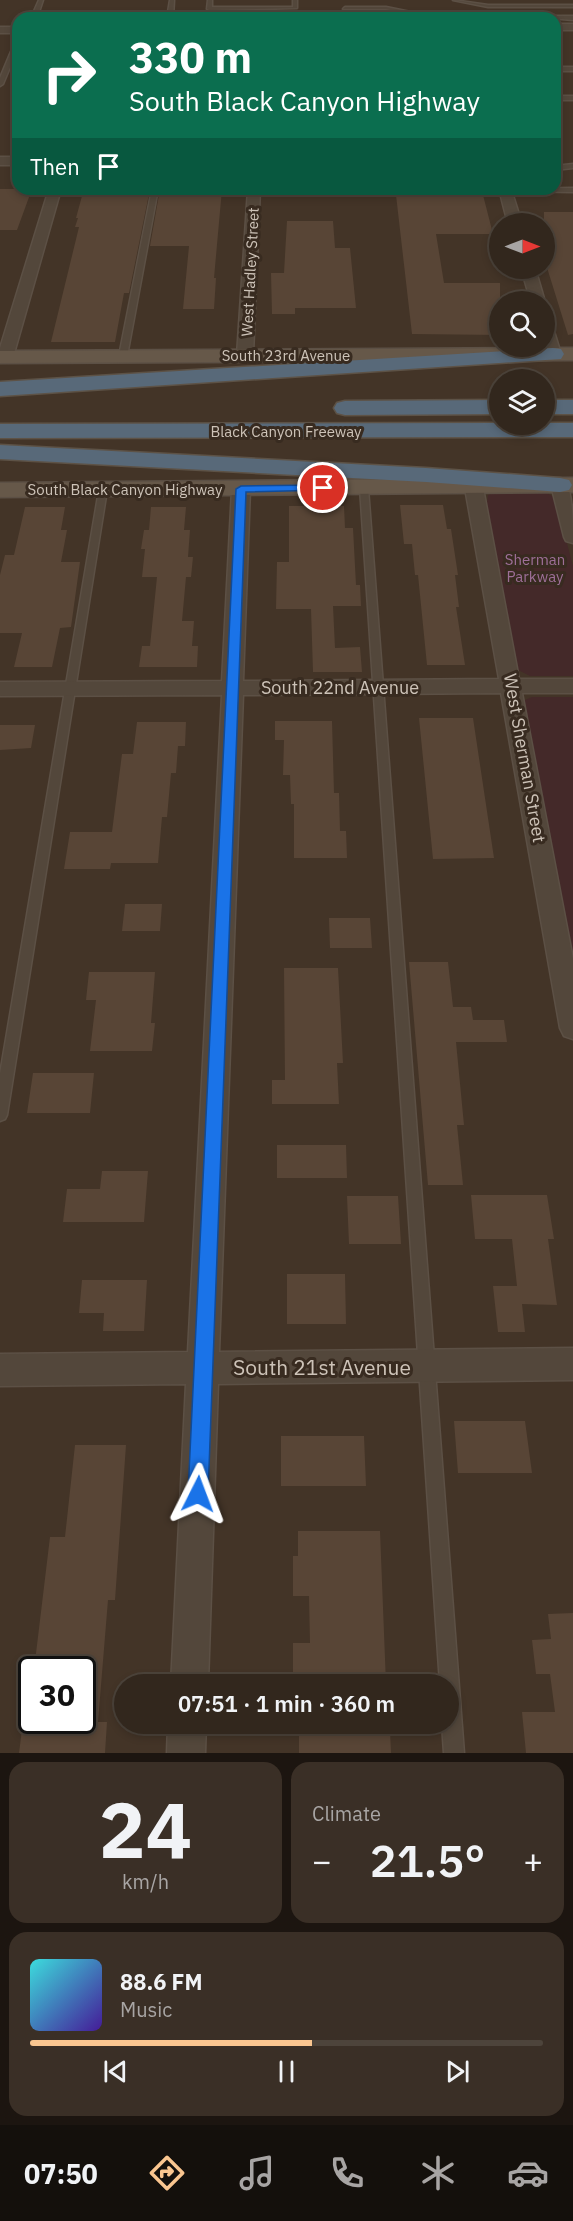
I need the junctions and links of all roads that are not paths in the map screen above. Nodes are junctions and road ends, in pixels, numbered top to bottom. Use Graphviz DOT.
graph roads {
  1 [pos="210,0"];
  2 [pos="295,0"];
  3 [pos="344,0"];
  4 [pos="382,0"];
  5 [pos="455,0"];
  6 [pos="490,0"];
  7 [pos="393,3"];
  8 [pos="484,6"];
  9 [pos="573,6"];
  10 [pos="345,8"];
  11 [pos="374,8"];
  12 [pos="384,8"];
  13 [pos="223,9"];
  14 [pos="295,9"];
  15 [pos="223,12"];
  16 [pos="298,12"];
  17 [pos="345,12"];
  18 [pos="375,12"];
  19 [pos="405,12"];
  20 [pos="12,56"];
  21 [pos="0,84"];
  22 [pos="53,195"];
  23 [pos="154,195"];
  24 [pos="254,195"];
  25 [pos="507,195"];
  26 [pos="512,213"];
  27 [pos="563,354"];
  28 [pos="245,355"];
  29 [pos="123,356"];
  30 [pos="2,357"];
  31 [pos="0,389"];
  32 [pos="489,407"];
  33 [pos="555,407"];
  34 [pos="573,407"];
  35 [pos="36,408"];
  36 [pos="321,408"];
  37 [pos="0,409"];
  38 [pos="573,430"];
  39 [pos="0,431"];
  40 [pos="0,452"];
  41 [pos="567,485"];
  42 [pos="364,488"];
  43 [pos="474,488"];
  44 [pos="241,489"];
  45 [pos="0,490"];
  46 [pos="103,490"];
  47 [pos="573,537"];
  48 [pos="512,686"];
  49 [pos="573,686"];
  50 [pos="378,687"];
  51 [pos="232,688"];
  52 [pos="0,689"];
  53 [pos="71,689"];
  54 [pos="573,1028"];
  55 [pos="0,1115"];
  56 [pos="573,1364"];
  57 [pos="425,1366"];
  58 [pos="204,1368"];
  59 [pos="0,1371"];
  60 [pos="189,1674"];
  61 [pos="187,1734"];
  62 [pos="186,1753"];
  63 [pos="454,1753"];
  1 -- 13 [label="lane"];
  2 -- 14 [label="lane"];
  3 -- 10 [label="lane"];
  4 -- 12 [label="lane"];
  5 -- 8 [label="lane"];
  6 -- 8 [label="lane"];
  7 -- 12 [label="lane"];
  8 -- 9 [label="lane"];
  10 -- 11 [label="lane"];
  10 -- 17 [label="lane"];
  11 -- 12 [label="lane"];
  11 -- 18 [label="lane"];
  12 -- 19 [label="lane"];
  13 -- 14 [label="lane"];
  13 -- 15 [label="lane"];
  14 -- 16 [label="lane"];
  20 -- 21 [label="lane"];
  22 -- 30 [label="street"];
  23 -- 29 [label="lane"];
  24 -- 28 [label="street, West Hadley Street"];
  25 -- 26 [label="street"];
  27 -- 28 [label="main road, South 23rd Avenue"];
  27 -- 31 [label="highway"];
  28 -- 29 [label="main road, South 23rd Avenue"];
  29 -- 30 [label="main road, South 23rd Avenue"];
  32 -- 36 [label="highway, Black Canyon Freeway"];
  33 -- 34 [label="highway"];
  35 -- 37 [label="highway"];
  38 -- 39 [label="highway, Black Canyon Freeway"];
  40 -- 41 [label="highway"];
  41 -- 43 [label="main road, South Black Canyon Highway"];
  41 -- 47 [label="street"];
  42 -- 43 [label="main road, South Black Canyon Highway"];
  42 -- 44 [label="main road, South Black Canyon Highway"];
  42 -- 50 [label="lane"];
  43 -- 48 [label="street, West Sherman Street"];
  44 -- 46 [label="main road, South Black Canyon Highway"];
  44 -- 51 [label="street"];
  45 -- 46 [label="main road, South Black Canyon Highway"];
  46 -- 53 [label="lane"];
  48 -- 49 [label="street, South 22nd Avenue"];
  48 -- 50 [label="street, South 22nd Avenue"];
  48 -- 54 [label="street, West Sherman Street"];
  50 -- 51 [label="street, South 22nd Avenue"];
  50 -- 57 [label="lane"];
  51 -- 53 [label="street, South 22nd Avenue"];
  51 -- 58 [label="street"];
  52 -- 53 [label="street, South 22nd Avenue"];
  53 -- 55 [label="lane"];
  56 -- 57 [label="street, South 21st Avenue"];
  57 -- 58 [label="street, South 21st Avenue"];
  57 -- 63 [label="lane"];
  58 -- 59 [label="street, South 21st Avenue"];
  58 -- 60 [label="street"];
  61 -- 62 [label="street"];
}
